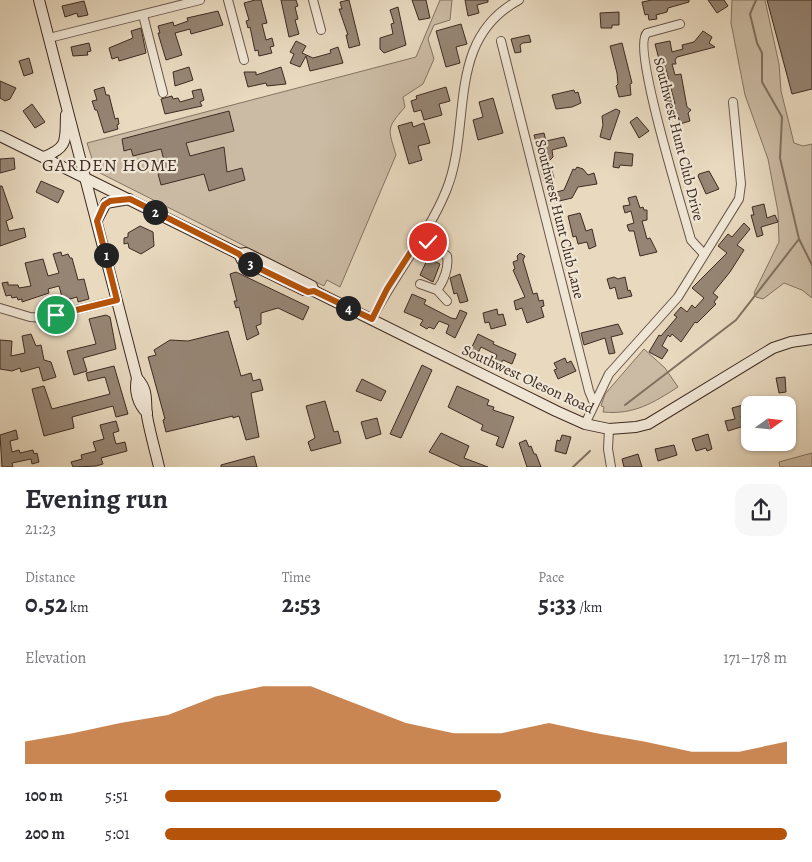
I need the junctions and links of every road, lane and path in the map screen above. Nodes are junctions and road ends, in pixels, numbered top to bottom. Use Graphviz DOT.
graph roads {
  1 [pos="39,0"];
  2 [pos="200,0"];
  3 [pos="228,0"];
  4 [pos="313,0"];
  5 [pos="519,0"];
  6 [pos="143,15"];
  7 [pos="680,24"];
  8 [pos="321,30"];
  9 [pos="49,38"];
  10 [pos="501,41"];
  11 [pos="244,60"];
  12 [pos="163,93"];
  13 [pos="734,102"];
  14 [pos="67,107"];
  15 [pos="0,136"];
  16 [pos="44,157"];
  17 [pos="85,177"];
  18 [pos="130,199"];
  19 [pos="97,221"];
  20 [pos="421,236"];
  21 [pos="704,253"];
  22 [pos="420,284"];
  23 [pos="437,290"];
  24 [pos="117,300"];
  25 [pos="447,300"];
  26 [pos="0,308"];
  27 [pos="372,319"];
  28 [pos="812,339"];
  29 [pos="594,403"];
  30 [pos="585,424"];
  31 [pos="609,429"];
  32 [pos="156,466"];
  33 [pos="611,467"];
  1 -- 9 [label="main road"];
  2 -- 6 [label="street"];
  3 -- 11 [label="street"];
  4 -- 8 [label="street"];
  5 -- 20 [label="street"];
  6 -- 9 [label="street"];
  6 -- 12 [label="street"];
  7 -- 21 [label="street, Southwest Hunt Club Drive"];
  9 -- 14 [label="main road"];
  10 -- 29 [label="street, Southwest Hunt Club Lane"];
  13 -- 21 [label="street"];
  14 -- 16 [label="main road"];
  14 -- 17 [label="main road"];
  15 -- 16 [label="main road, Southwest Oleson Road"];
  16 -- 17 [label="main road, Southwest Oleson Road"];
  17 -- 18 [label="main road, Southwest Oleson Road"];
  17 -- 19 [label="main road"];
  18 -- 19 [label="main road"];
  18 -- 27 [label="main road, Southwest Oleson Road"];
  19 -- 24 [label="main road"];
  20 -- 23 [label="street"];
  20 -- 27 [label="street"];
  21 -- 29 [label="street"];
  22 -- 23 [label="street"];
  23 -- 25 [label="street"];
  24 -- 26 [label="street"];
  24 -- 32 [label="main road"];
  27 -- 30 [label="main road, Southwest Oleson Road"];
  28 -- 31 [label="main road, Southwest Oleson Road"];
  29 -- 30 [label="street"];
  30 -- 31 [label="main road, Southwest Oleson Road"];
  31 -- 33 [label="street"];
}
